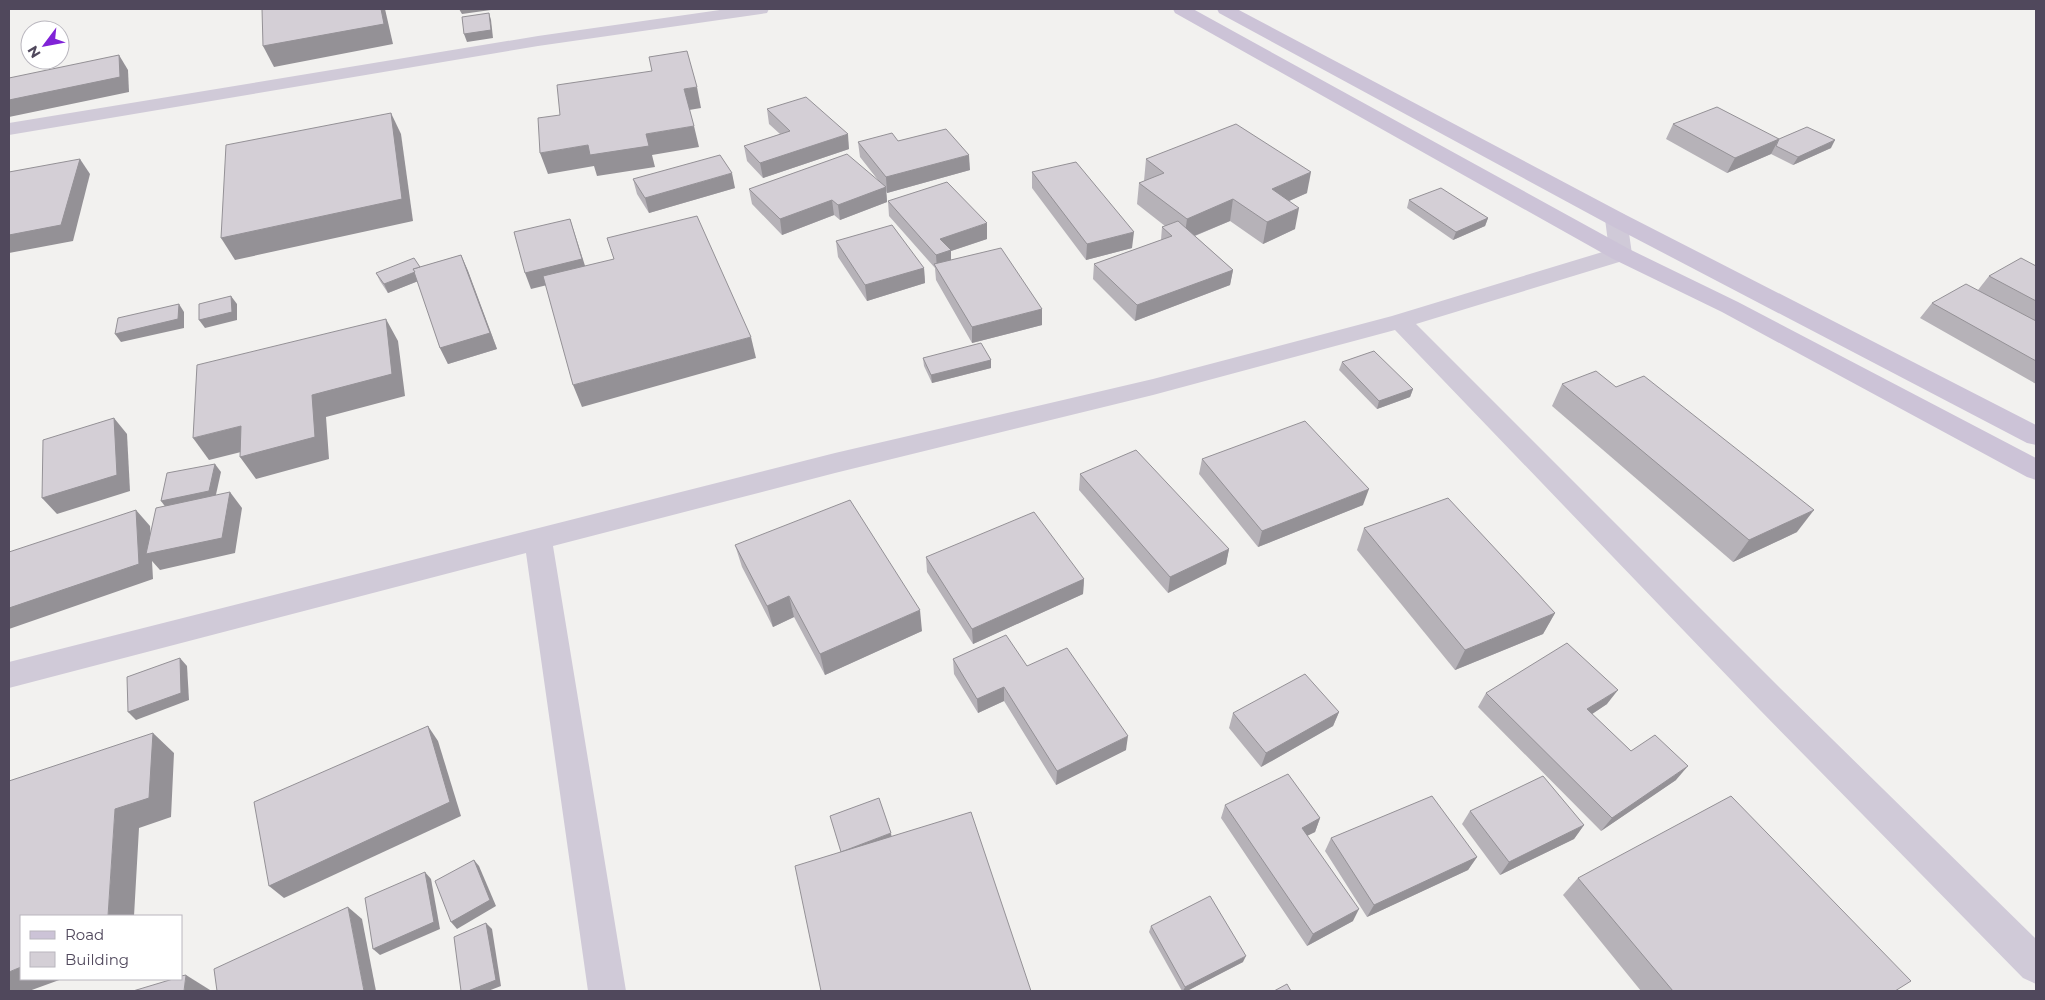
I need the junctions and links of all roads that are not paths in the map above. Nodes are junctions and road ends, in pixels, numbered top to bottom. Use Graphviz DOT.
graph roads {
  1 [pos="761,9"];
  2 [pos="1180,9"];
  3 [pos="1225,9"];
  4 [pos="9,129"];
  5 [pos="1616,219"];
  6 [pos="1621,254"];
  7 [pos="1400,321"];
  8 [pos="2036,436"];
  9 [pos="2036,470"];
  10 [pos="538,539"];
  11 [pos="9,675"];
  12 [pos="2036,965"];
  13 [pos="607,991"];
  1 -- 4 [label="street"];
  2 -- 6 [label="street"];
  3 -- 5 [label="street"];
  5 -- 6 [label="street"];
  5 -- 8 [label="street"];
  6 -- 7 [label="street"];
  6 -- 9 [label="street"];
  7 -- 10 [label="street"];
  7 -- 12 [label="street"];
  10 -- 11 [label="street"];
  10 -- 13 [label="street"];
}
